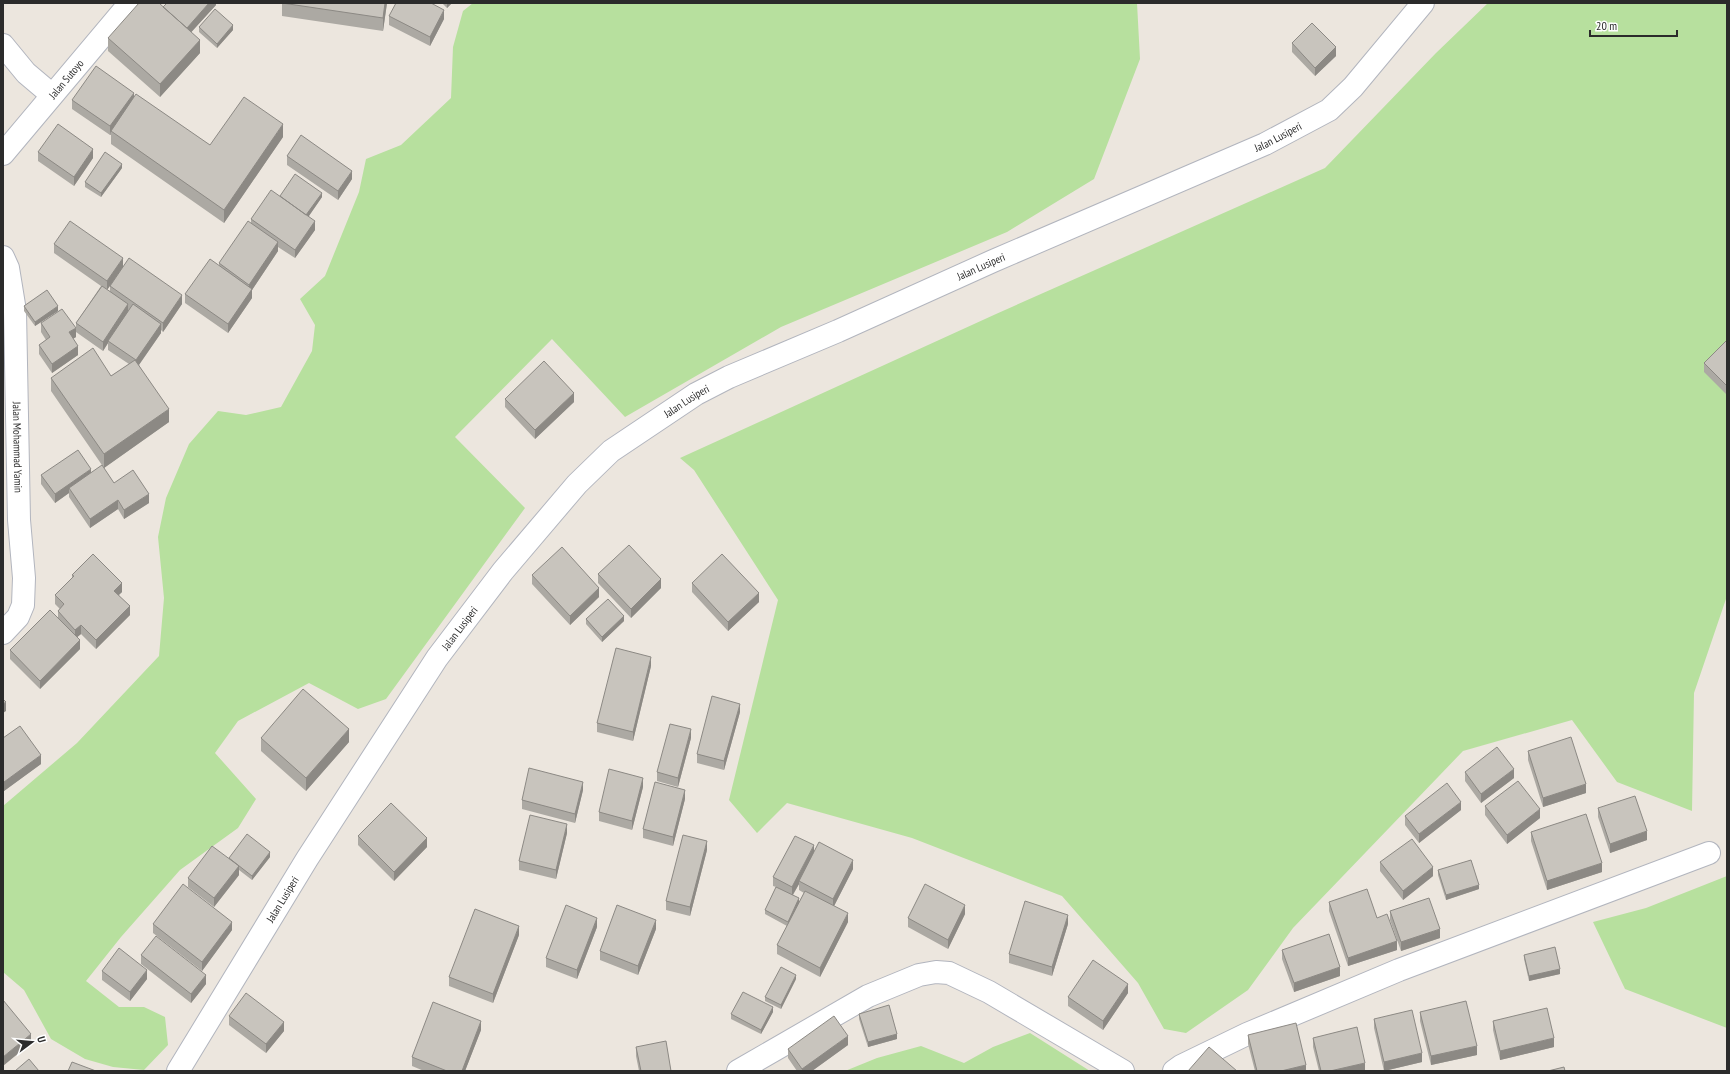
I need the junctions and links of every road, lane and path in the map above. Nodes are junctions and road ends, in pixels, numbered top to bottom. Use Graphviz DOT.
graph roads {
  1 [pos="130,3"];
  2 [pos="1423,3"];
  3 [pos="3,45"];
  4 [pos="52,94"];
  5 [pos="3,154"];
  6 [pos="3,257"];
  7 [pos="3,633"];
  8 [pos="1709,853"];
  9 [pos="178,1071"];
  10 [pos="738,1071"];
  11 [pos="1123,1071"];
  12 [pos="1174,1071"];
  1 -- 4 [label="street, Jalan Sutoyo"];
  2 -- 9 [label="street, Jalan Lusiperi"];
  3 -- 4 [label="street"];
  4 -- 5 [label="street, Jalan Sutoyo"];
  6 -- 7 [label="street, Jalan Mohammad Yamin"];
  8 -- 12 [label="street"];
  10 -- 11 [label="street"];
}
